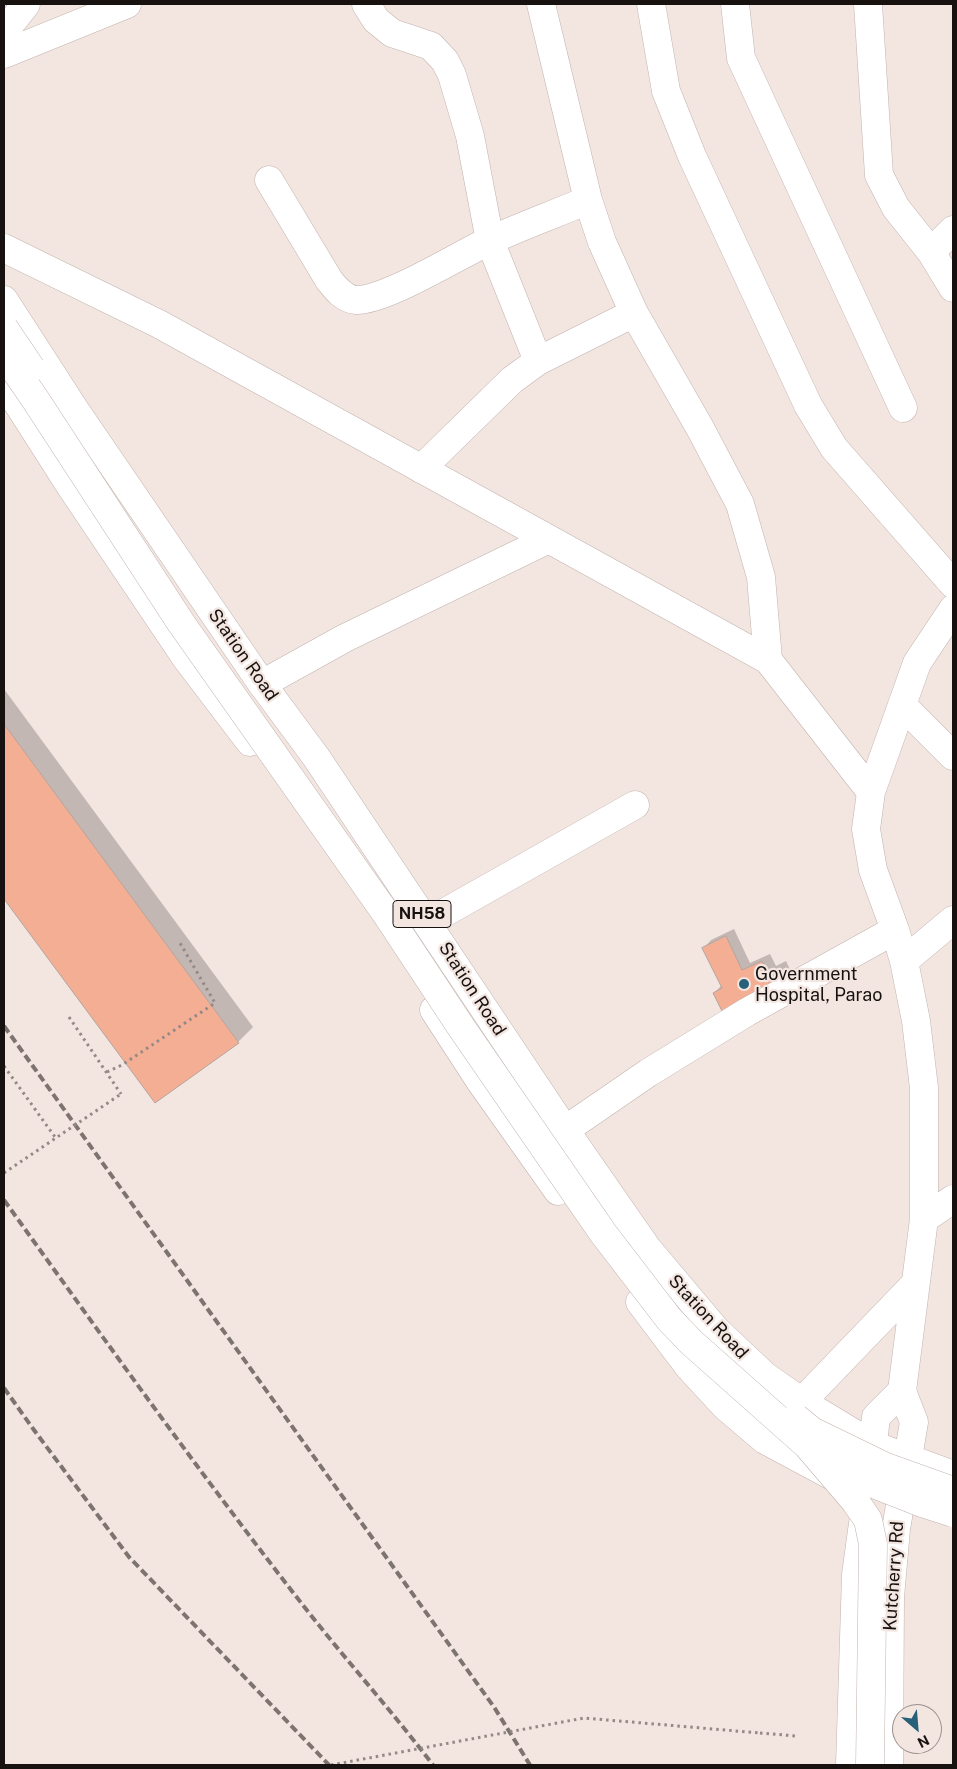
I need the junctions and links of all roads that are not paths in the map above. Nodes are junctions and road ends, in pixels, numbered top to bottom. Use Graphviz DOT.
graph roads {
  1 [pos="26,4"];
  2 [pos="127,4"];
  3 [pos="366,4"];
  4 [pos="541,4"];
  5 [pos="651,4"];
  6 [pos="736,4"];
  7 [pos="868,4"];
  8 [pos="4,32"];
  9 [pos="4,54"];
  10 [pos="269,180"];
  11 [pos="588,200"];
  12 [pos="953,230"];
  13 [pos="490,241"];
  14 [pos="4,248"];
  15 [pos="931,252"];
  16 [pos="953,288"];
  17 [pos="4,300"];
  18 [pos="634,313"];
  19 [pos="4,328"];
  20 [pos="4,354"];
  21 [pos="538,361"];
  22 [pos="4,382"];
  23 [pos="903,408"];
  24 [pos="421,469"];
  25 [pos="549,539"];
  26 [pos="953,584"];
  27 [pos="953,609"];
  28 [pos="768,660"];
  29 [pos="262,684"];
  30 [pos="902,705"];
  31 [pos="953,756"];
  32 [pos="872,792"];
  33 [pos="635,805"];
  34 [pos="953,920"];
  35 [pos="428,922"];
  36 [pos="895,930"];
  37 [pos="904,961"];
  38 [pos="565,1130"];
  39 [pos="953,1199"];
  40 [pos="924,1219"];
  41 [pos="915,1284"];
  42 [pos="902,1391"];
  43 [pos="802,1402"];
  44 [pos="765,1440"];
  45 [pos="873,1445"];
  46 [pos="908,1459"];
  47 [pos="824,1465"];
  48 [pos="953,1475"];
  49 [pos="953,1491"];
  50 [pos="866,1494"];
  51 [pos="900,1508"];
  52 [pos="953,1513"];
  53 [pos="953,1527"];
  54 [pos="850,1765"];
  55 [pos="870,1765"];
  56 [pos="889,1765"];
  1 -- 8 [label="main road"];
  2 -- 9 [label="main road"];
  3 -- 13 [label="main road"];
  4 -- 11 [label="main road"];
  5 -- 26 [label="main road"];
  6 -- 23 [label="main road"];
  7 -- 15 [label="main road"];
  10 -- 13 [label="main road"];
  11 -- 13 [label="main road"];
  11 -- 18 [label="main road"];
  12 -- 15 [label="main road"];
  13 -- 21 [label="main road"];
  14 -- 24 [label="main road"];
  15 -- 16 [label="main road"];
  17 -- 29 [label="main road, Station Road / NH58"];
  18 -- 21 [label="main road"];
  18 -- 28 [label="main road"];
  19 -- 49 [label="main road, bridge"];
  20 -- 47 [label="main road, bridge"];
  21 -- 24 [label="main road"];
  22 -- 44 [label="main road, NH58"];
  24 -- 25 [label="main road"];
  25 -- 28 [label="main road"];
  25 -- 29 [label="main road"];
  27 -- 30 [label="main road"];
  28 -- 32 [label="main road"];
  29 -- 35 [label="main road, Station Road / NH58"];
  30 -- 31 [label="main road"];
  30 -- 32 [label="main road"];
  32 -- 36 [label="main road"];
  33 -- 35 [label="main road"];
  34 -- 37 [label="main road"];
  35 -- 38 [label="main road, Station Road / NH58"];
  36 -- 37 [label="main road"];
  36 -- 38 [label="main road"];
  37 -- 40 [label="main road"];
  38 -- 43 [label="main road, Station Road / NH58"];
  39 -- 40 [label="main road"];
  40 -- 41 [label="main road"];
  41 -- 42 [label="main road"];
  41 -- 43 [label="main road"];
  42 -- 45 [label="main road"];
  42 -- 46 [label="main road, Kutcherry Rd"];
  43 -- 44 [label="main road"];
  43 -- 45 [label="main road, Station Road / NH58"];
  44 -- 50 [label="main road, NH58"];
  45 -- 46 [label="main road, Station Road / NH58"];
  45 -- 50 [label="main road"];
  46 -- 48 [label="main road, NH58"];
  46 -- 51 [label="main road, Kutcherry Rd"];
  47 -- 52 [label="main road, bridge"];
  47 -- 55 [label="main road, bridge"];
  50 -- 51 [label="main road, NH58"];
  50 -- 54 [label="main road"];
  51 -- 53 [label="main road, NH58"];
  51 -- 56 [label="main road, Kutcherry Rd"];
}
